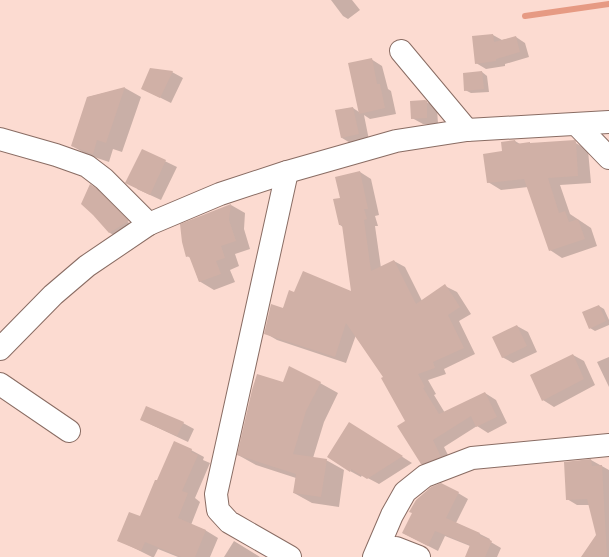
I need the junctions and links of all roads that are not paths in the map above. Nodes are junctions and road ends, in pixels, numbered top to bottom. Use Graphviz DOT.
graph roads {
  1 [pos="401,51"];
  2 [pos="609,122"];
  3 [pos="577,125"];
  4 [pos="467,130"];
  5 [pos="0,139"];
  6 [pos="609,158"];
  7 [pos="287,172"];
  8 [pos="149,224"];
  9 [pos="0,350"];
  10 [pos="0,384"];
  11 [pos="69,431"];
  12 [pos="609,445"];
  13 [pos="290,557"];
  14 [pos="374,557"];
  15 [pos="378,557"];
  16 [pos="419,557"];
  1 -- 4 [label="street"];
  2 -- 3 [label="street"];
  3 -- 4 [label="street"];
  3 -- 6 [label="street"];
  4 -- 7 [label="street"];
  5 -- 8 [label="street"];
  7 -- 8 [label="street"];
  7 -- 13 [label="street"];
  8 -- 9 [label="street"];
  10 -- 11 [label="street"];
  12 -- 14 [label="street"];
  15 -- 16 [label="street"];
}
